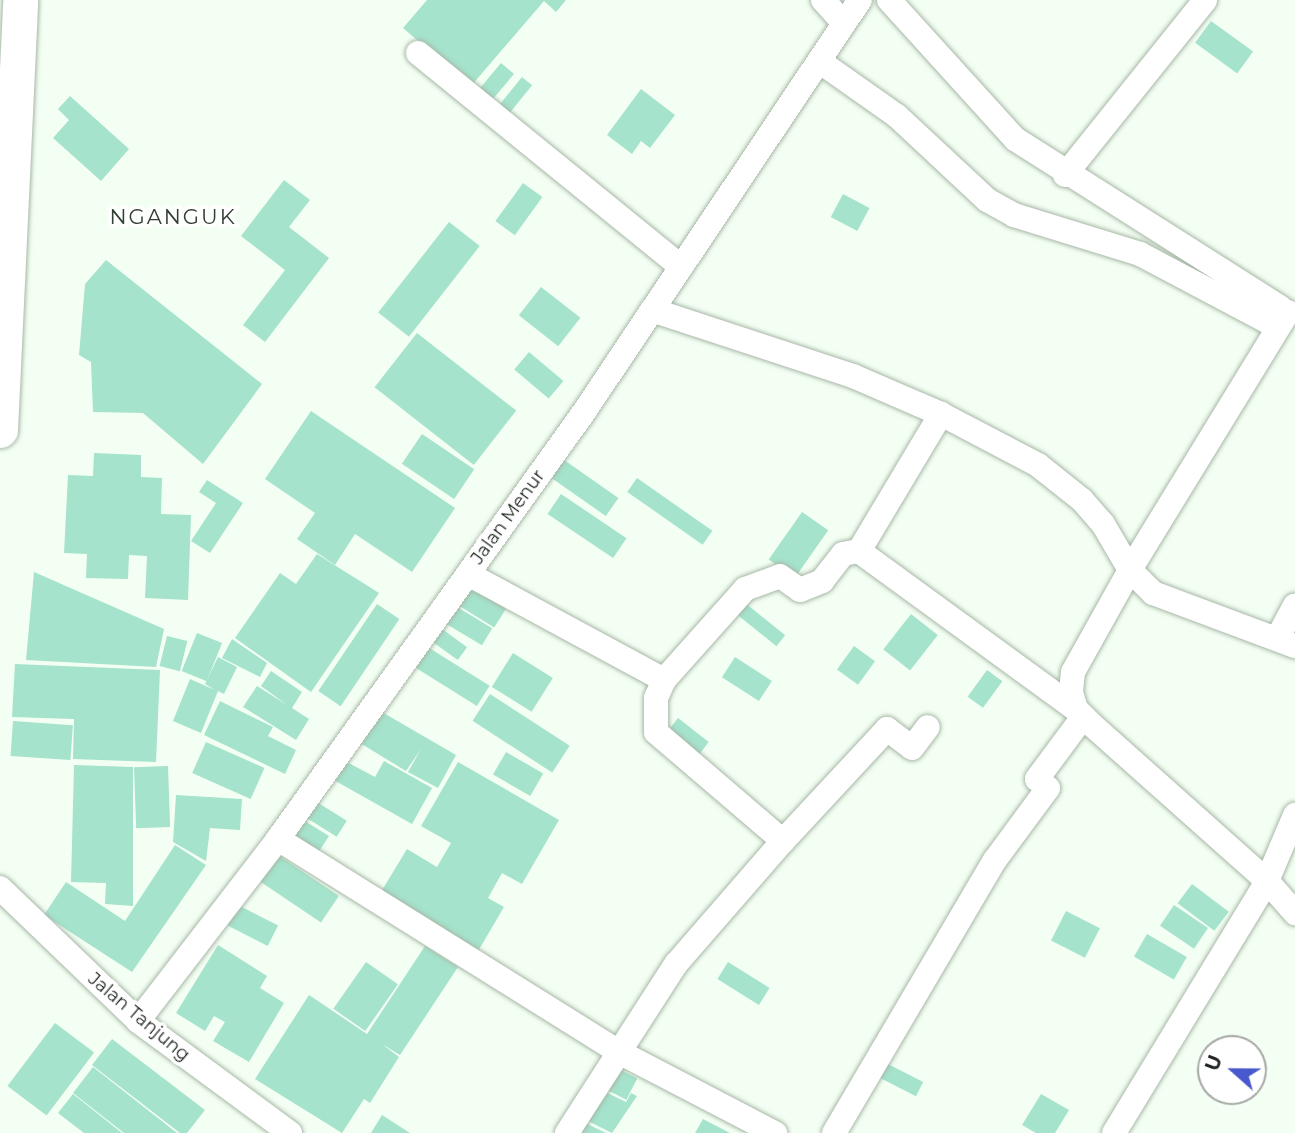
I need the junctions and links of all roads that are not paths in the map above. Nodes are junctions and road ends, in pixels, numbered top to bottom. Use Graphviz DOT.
graph roads {
  1 [pos="20,0"];
  2 [pos="823,0"];
  3 [pos="860,0"];
  4 [pos="889,0"];
  5 [pos="1205,0"];
  6 [pos="844,23"];
  7 [pos="418,53"];
  8 [pos="819,61"];
  9 [pos="1065,175"];
  10 [pos="681,267"];
  11 [pos="652,310"];
  12 [pos="1287,315"];
  13 [pos="941,414"];
  14 [pos="0,430"];
  15 [pos="859,551"];
  16 [pos="1130,570"];
  17 [pos="468,574"];
  18 [pos="1295,605"];
  19 [pos="1286,643"];
  20 [pos="664,680"];
  21 [pos="1080,713"];
  22 [pos="928,727"];
  23 [pos="1295,815"];
  24 [pos="278,839"];
  25 [pos="783,841"];
  26 [pos="1267,881"];
  27 [pos="0,888"];
  28 [pos="1295,913"];
  29 [pos="138,1021"];
  30 [pos="621,1053"];
  31 [pos="290,1133"];
  32 [pos="567,1133"];
  33 [pos="775,1133"];
  34 [pos="834,1133"];
  35 [pos="1114,1133"];
  1 -- 14 [label="main road"];
  2 -- 6 [label="street"];
  3 -- 6 [label="street, Jalan Menur"];
  4 -- 9 [label="street"];
  5 -- 9 [label="street"];
  6 -- 8 [label="street, Jalan Menur"];
  7 -- 10 [label="street"];
  8 -- 10 [label="street, Jalan Menur"];
  8 -- 12 [label="street"];
  9 -- 12 [label="street"];
  10 -- 11 [label="street, Jalan Menur"];
  11 -- 13 [label="street"];
  11 -- 17 [label="street, Jalan Menur"];
  12 -- 16 [label="street"];
  13 -- 15 [label="street"];
  13 -- 16 [label="street"];
  15 -- 20 [label="street"];
  15 -- 21 [label="street"];
  16 -- 19 [label="street"];
  16 -- 21 [label="street"];
  17 -- 20 [label="street"];
  17 -- 24 [label="street, Jalan Menur"];
  18 -- 19 [label="street"];
  20 -- 25 [label="street"];
  21 -- 26 [label="street"];
  21 -- 34 [label="street"];
  22 -- 25 [label="street"];
  23 -- 26 [label="street"];
  24 -- 29 [label="street, Jalan Menur"];
  24 -- 30 [label="street"];
  25 -- 30 [label="street"];
  26 -- 28 [label="street"];
  26 -- 35 [label="street"];
  27 -- 29 [label="street, Jalan Tanjung"];
  29 -- 31 [label="street, Jalan Tanjung"];
  30 -- 32 [label="street"];
  30 -- 33 [label="street"];
}
